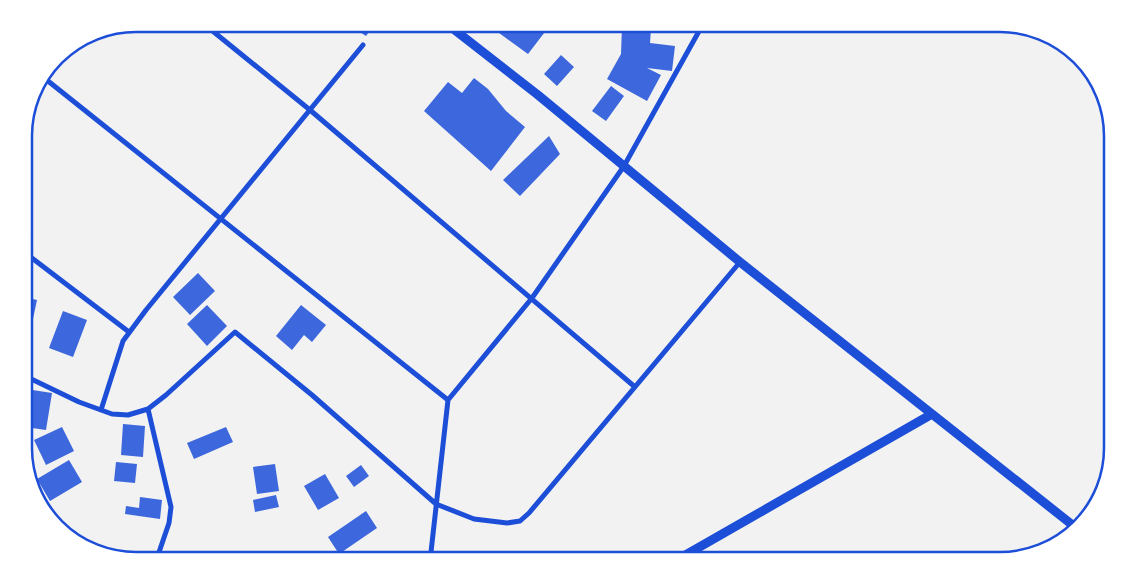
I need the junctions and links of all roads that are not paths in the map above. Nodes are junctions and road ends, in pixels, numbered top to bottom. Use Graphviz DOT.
graph roads {
  1 [pos="698,32"];
  2 [pos="215,33"];
  3 [pos="459,33"];
  4 [pos="363,46"];
  5 [pos="49,81"];
  6 [pos="310,110"];
  7 [pos="624,166"];
  8 [pos="221,219"];
  9 [pos="33,259"];
  10 [pos="740,262"];
  11 [pos="532,298"];
  12 [pos="129,332"];
  13 [pos="32,380"];
  14 [pos="635,387"];
  15 [pos="448,400"];
  16 [pos="148,409"];
  17 [pos="102,410"];
  18 [pos="932,414"];
  19 [pos="436,504"];
  20 [pos="1071,524"];
  21 [pos="159,552"];
  22 [pos="431,552"];
  23 [pos="691,552"];
  1 -- 7 [label="street"];
  2 -- 6 [label="street"];
  3 -- 7 [label="street"];
  4 -- 6 [label="street"];
  5 -- 8 [label="street"];
  6 -- 8 [label="street"];
  6 -- 11 [label="street"];
  7 -- 10 [label="street"];
  7 -- 11 [label="street"];
  8 -- 12 [label="street"];
  8 -- 15 [label="street"];
  9 -- 12 [label="street"];
  10 -- 14 [label="street"];
  10 -- 18 [label="street"];
  11 -- 14 [label="street"];
  11 -- 15 [label="street"];
  12 -- 17 [label="street"];
  13 -- 17 [label="street"];
  14 -- 19 [label="street"];
  15 -- 19 [label="street"];
  16 -- 17 [label="street"];
  16 -- 19 [label="street"];
  16 -- 21 [label="street"];
  18 -- 20 [label="street"];
  18 -- 23 [label="street"];
  19 -- 22 [label="street"];
}
